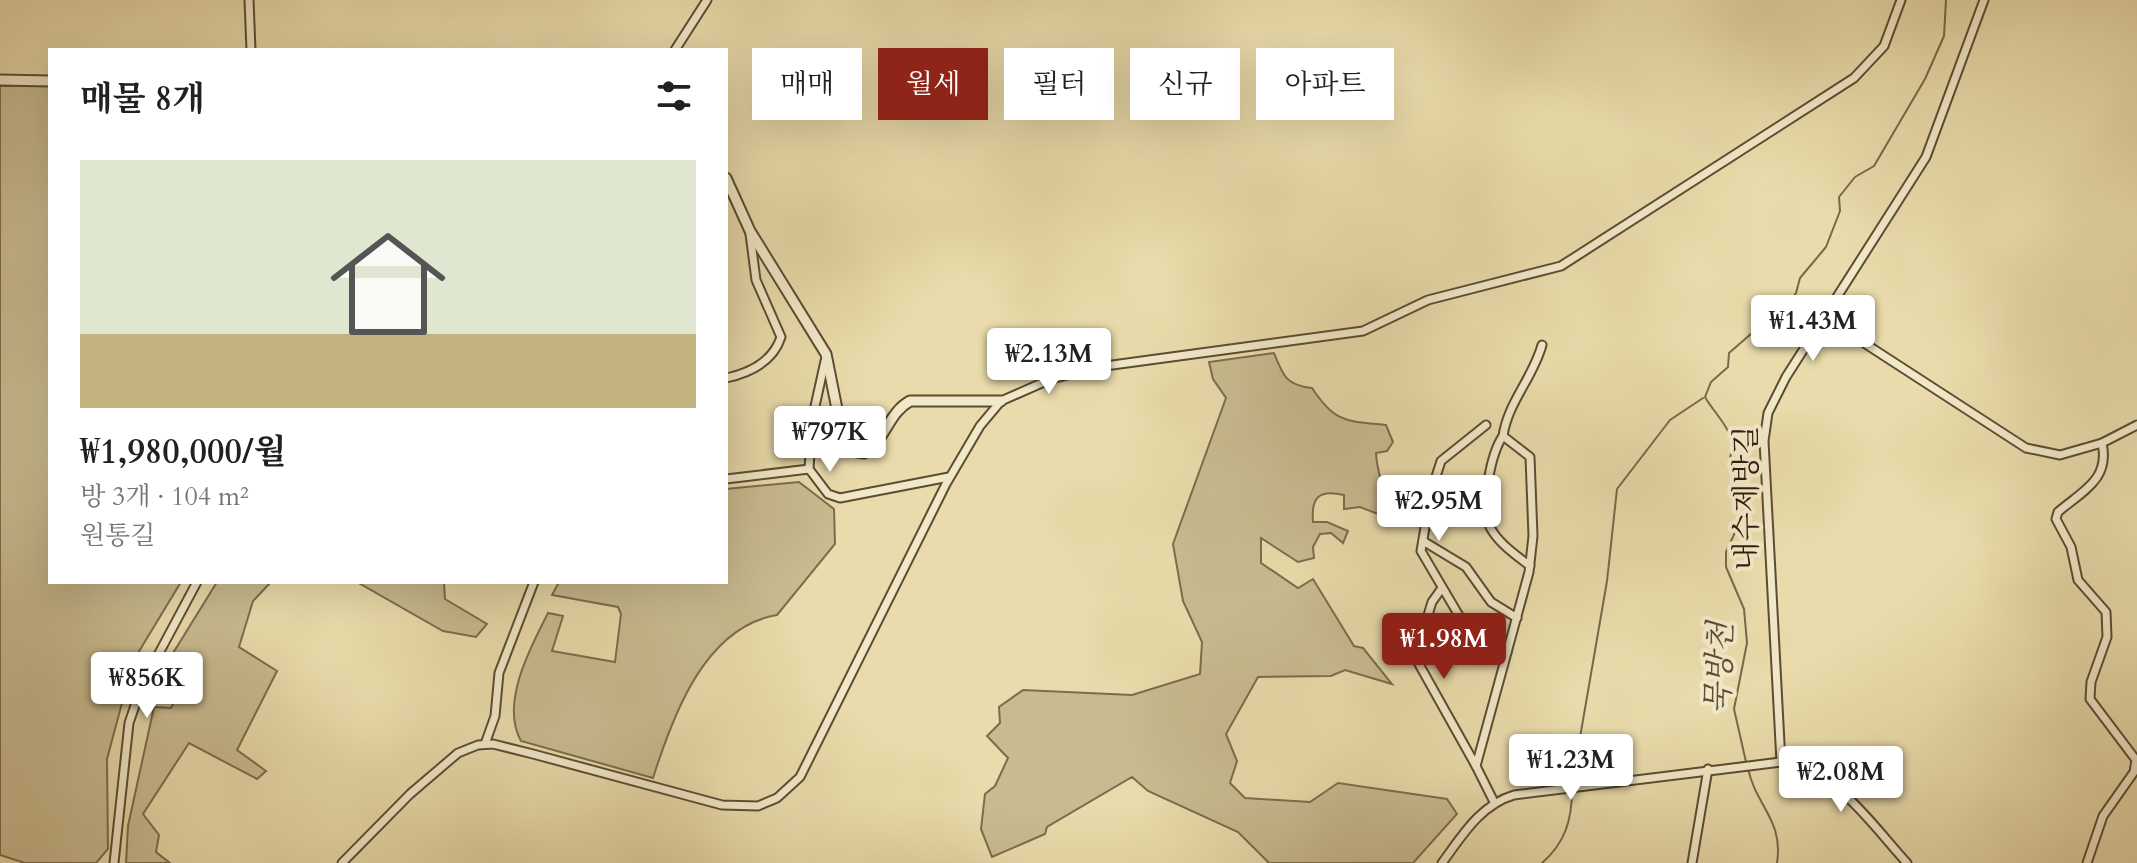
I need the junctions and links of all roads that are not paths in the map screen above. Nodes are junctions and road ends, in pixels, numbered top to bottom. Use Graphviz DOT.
graph roads {
  1 [pos="249,0"];
  2 [pos="707,0"];
  3 [pos="1901,0"];
  4 [pos="1984,0"];
  5 [pos="251,48"];
  6 [pos="676,48"];
  7 [pos="0,80"];
  8 [pos="48,81"];
  9 [pos="728,182"];
  10 [pos="750,231"];
  11 [pos="1824,317"];
  12 [pos="1542,345"];
  13 [pos="826,354"];
  14 [pos="728,377"];
  15 [pos="1001,401"];
  16 [pos="1486,425"];
  17 [pos="2137,425"];
  18 [pos="1503,436"];
  19 [pos="2102,443"];
  20 [pos="809,469"];
  21 [pos="949,477"];
  22 [pos="728,479"];
  23 [pos="1423,541"];
  24 [pos="1530,566"];
  25 [pos="196,584"];
  26 [pos="533,584"];
  27 [pos="1442,588"];
  28 [pos="1517,618"];
  29 [pos="1507,652"];
  30 [pos="485,744"];
  31 [pos="1781,762"];
  32 [pos="1476,766"];
  33 [pos="1711,769"];
  34 [pos="1494,802"];
  35 [pos="114,863"];
  36 [pos="342,863"];
  37 [pos="1442,863"];
  38 [pos="1692,863"];
  39 [pos="1907,863"];
  40 [pos="2087,863"];
  1 -- 5 [label="street"];
  2 -- 6 [label="street"];
  3 -- 15 [label="street"];
  4 -- 11 [label="street, 내수제방길"];
  7 -- 8 [label="street"];
  9 -- 10 [label="street"];
  10 -- 13 [label="street"];
  10 -- 14 [label="street"];
  11 -- 19 [label="street"];
  11 -- 31 [label="street, 내수제방길"];
  12 -- 18 [label="street"];
  13 -- 15 [label="street"];
  13 -- 20 [label="street"];
  15 -- 21 [label="street"];
  16 -- 23 [label="street"];
  17 -- 19 [label="street"];
  18 -- 24 [label="street"];
  18 -- 24 [label="street"];
  19 -- 40 [label="street"];
  20 -- 21 [label="street"];
  20 -- 22 [label="street"];
  21 -- 30 [label="street"];
  23 -- 27 [label="street"];
  23 -- 28 [label="street"];
  24 -- 28 [label="street"];
  25 -- 35 [label="street"];
  26 -- 30 [label="street"];
  27 -- 29 [label="street"];
  27 -- 32 [label="street"];
  28 -- 29 [label="street"];
  29 -- 32 [label="street"];
  30 -- 36 [label="street"];
  31 -- 33 [label="street"];
  31 -- 39 [label="street"];
  32 -- 34 [label="street"];
  33 -- 34 [label="street"];
  33 -- 38 [label="street"];
  34 -- 37 [label="street"];
}
